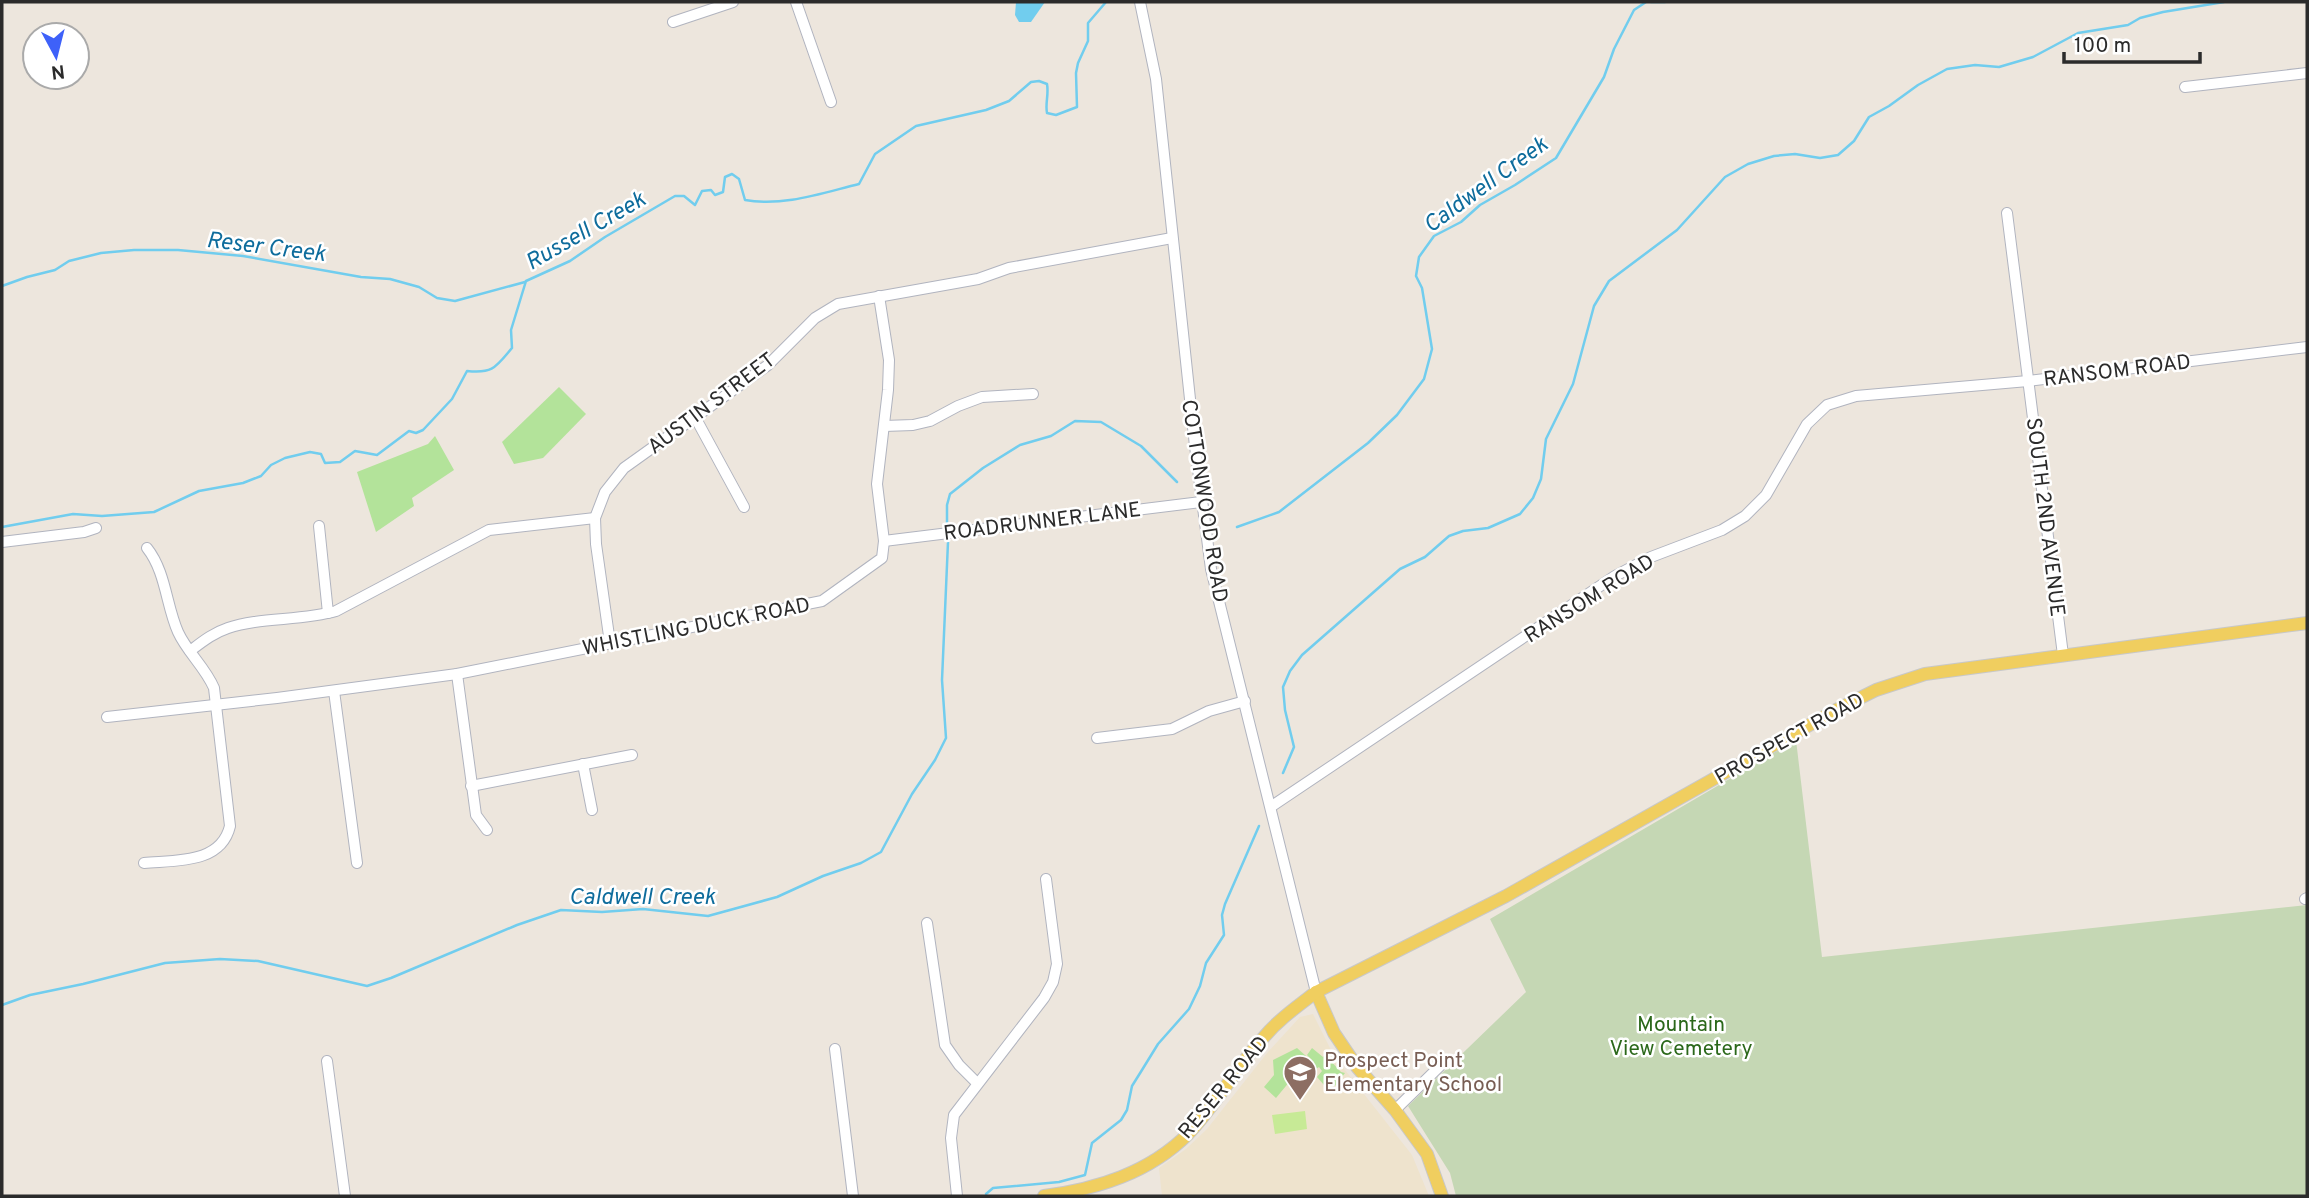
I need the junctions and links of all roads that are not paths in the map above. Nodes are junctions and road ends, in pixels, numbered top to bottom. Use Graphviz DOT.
graph roads {
  1 [pos="731,2"];
  2 [pos="796,2"];
  3 [pos="1140,2"];
  4 [pos="673,22"];
  5 [pos="2307,73"];
  6 [pos="2185,87"];
  7 [pos="831,102"];
  8 [pos="2007,213"];
  9 [pos="1172,239"];
  10 [pos="879,296"];
  11 [pos="2307,347"];
  12 [pos="2028,381"];
  13 [pos="1033,394"];
  14 [pos="695,417"];
  15 [pos="884,426"];
  16 [pos="1201,502"];
  17 [pos="744,507"];
  18 [pos="595,518"];
  19 [pos="319,526"];
  20 [pos="96,528"];
  21 [pos="884,541"];
  22 [pos="2,542"];
  23 [pos="147,548"];
  24 [pos="328,613"];
  25 [pos="2307,623"];
  26 [pos="610,643"];
  27 [pos="190,652"];
  28 [pos="2063,655"];
  29 [pos="457,674"];
  30 [pos="334,691"];
  31 [pos="1245,701"];
  32 [pos="217,705"];
  33 [pos="107,717"];
  34 [pos="1097,738"];
  35 [pos="632,755"];
  36 [pos="583,764"];
  37 [pos="471,786"];
  38 [pos="1272,806"];
  39 [pos="592,810"];
  40 [pos="487,830"];
  41 [pos="144,863"];
  42 [pos="357,863"];
  43 [pos="1046,879"];
  44 [pos="927,923"];
  45 [pos="1317,992"];
  46 [pos="835,1049"];
  47 [pos="327,1061"];
  48 [pos="1440,1066"];
  49 [pos="977,1083"];
  50 [pos="1395,1110"];
  51 [pos="345,1196"];
  52 [pos="853,1196"];
  53 [pos="957,1196"];
  54 [pos="1044,1196"];
  55 [pos="1442,1196"];
  1 -- 4 [label="street"];
  2 -- 7 [label="street"];
  3 -- 9 [label="street, COTTONWOOD ROAD"];
  5 -- 6 [label="street"];
  8 -- 12 [label="street, SOUTH 2ND AVENUE"];
  9 -- 10 [label="street, AUSTIN STREET"];
  9 -- 16 [label="street, COTTONWOOD ROAD"];
  10 -- 14 [label="street, AUSTIN STREET"];
  10 -- 15 [label="street"];
  11 -- 12 [label="street, RANSOM ROAD"];
  12 -- 28 [label="street, SOUTH 2ND AVENUE"];
  12 -- 38 [label="street, RANSOM ROAD"];
  13 -- 15 [label="street"];
  14 -- 17 [label="street"];
  14 -- 18 [label="street, AUSTIN STREET"];
  15 -- 21 [label="street"];
  16 -- 21 [label="street, ROADRUNNER LANE"];
  16 -- 31 [label="street, COTTONWOOD ROAD"];
  18 -- 24 [label="street"];
  18 -- 26 [label="street, AUSTIN STREET"];
  19 -- 24 [label="street"];
  20 -- 22 [label="street"];
  21 -- 26 [label="street, WHISTLING DUCK ROAD"];
  23 -- 27 [label="street"];
  24 -- 27 [label="street"];
  25 -- 28 [label="main road, PROSPECT ROAD"];
  26 -- 29 [label="street, WHISTLING DUCK ROAD"];
  27 -- 32 [label="street"];
  28 -- 45 [label="main road, PROSPECT ROAD"];
  29 -- 30 [label="street, WHISTLING DUCK ROAD"];
  29 -- 37 [label="street"];
  30 -- 32 [label="street, WHISTLING DUCK ROAD"];
  30 -- 42 [label="street"];
  31 -- 34 [label="street"];
  31 -- 38 [label="street, COTTONWOOD ROAD"];
  32 -- 33 [label="street, WHISTLING DUCK ROAD"];
  32 -- 41 [label="street"];
  35 -- 36 [label="street"];
  36 -- 37 [label="street"];
  36 -- 39 [label="street"];
  37 -- 40 [label="street"];
  38 -- 45 [label="street, COTTONWOOD ROAD"];
  43 -- 49 [label="street"];
  44 -- 49 [label="street"];
  45 -- 50 [label="main road"];
  45 -- 54 [label="main road, RESER ROAD"];
  46 -- 52 [label="street"];
  47 -- 51 [label="street"];
  48 -- 50 [label="street"];
  49 -- 53 [label="street"];
  50 -- 55 [label="main road"];
}
